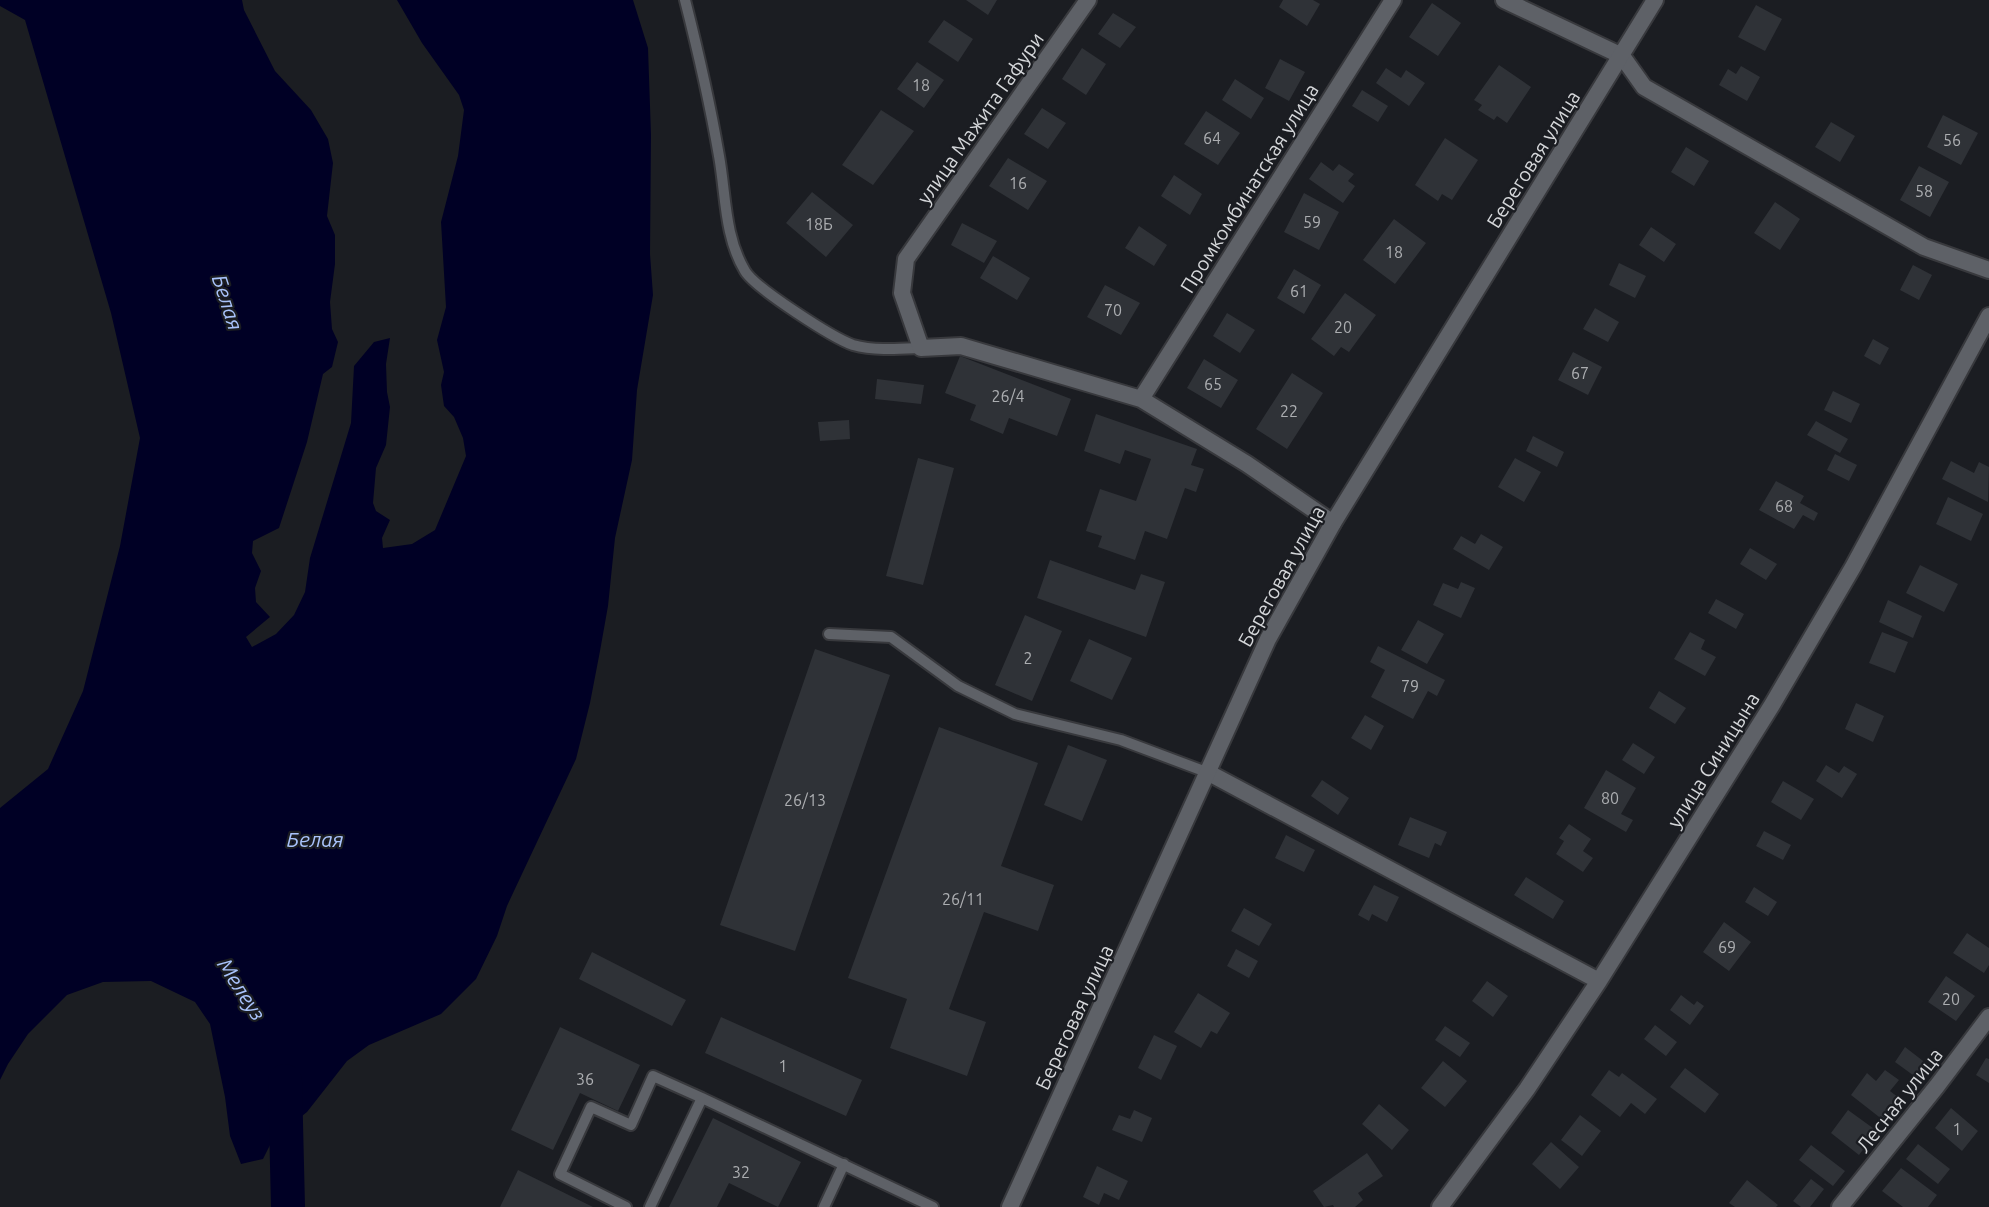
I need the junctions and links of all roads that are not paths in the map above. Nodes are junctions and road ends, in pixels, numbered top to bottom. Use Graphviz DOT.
graph roads {
  1 [pos="685,0"];
  2 [pos="1088,0"];
  3 [pos="1393,0"];
  4 [pos="1504,0"];
  5 [pos="1655,0"];
  6 [pos="1622,56"];
  7 [pos="1989,270"];
  8 [pos="1989,316"];
  9 [pos="921,348"];
  10 [pos="1141,399"];
  11 [pos="1333,523"];
  12 [pos="829,634"];
  13 [pos="1209,773"];
  14 [pos="1599,981"];
  15 [pos="1989,1017"];
  16 [pos="702,1098"];
  17 [pos="844,1164"];
  18 [pos="626,1207"];
  19 [pos="650,1207"];
  20 [pos="824,1207"];
  21 [pos="933,1207"];
  22 [pos="1010,1207"];
  23 [pos="1440,1207"];
  24 [pos="1840,1207"];
  1 -- 9 [label="lane"];
  2 -- 9 [label="street, улица Мажита Гафури"];
  3 -- 10 [label="street, Промкомбинатская улица"];
  4 -- 6 [label="street"];
  5 -- 6 [label="street, Береговая улица"];
  6 -- 7 [label="street"];
  6 -- 11 [label="street, Береговая улица"];
  8 -- 14 [label="street, улица Синицына"];
  9 -- 10 [label="street"];
  10 -- 11 [label="street"];
  11 -- 13 [label="street, Береговая улица"];
  12 -- 13 [label="lane"];
  13 -- 14 [label="street"];
  13 -- 22 [label="street, Береговая улица"];
  14 -- 23 [label="street, улица Синицына"];
  15 -- 24 [label="street, Лесная улица"];
  16 -- 17 [label="lane"];
  16 -- 18 [label="lane"];
  16 -- 19 [label="lane"];
  17 -- 20 [label="lane"];
  17 -- 21 [label="lane"];
}
